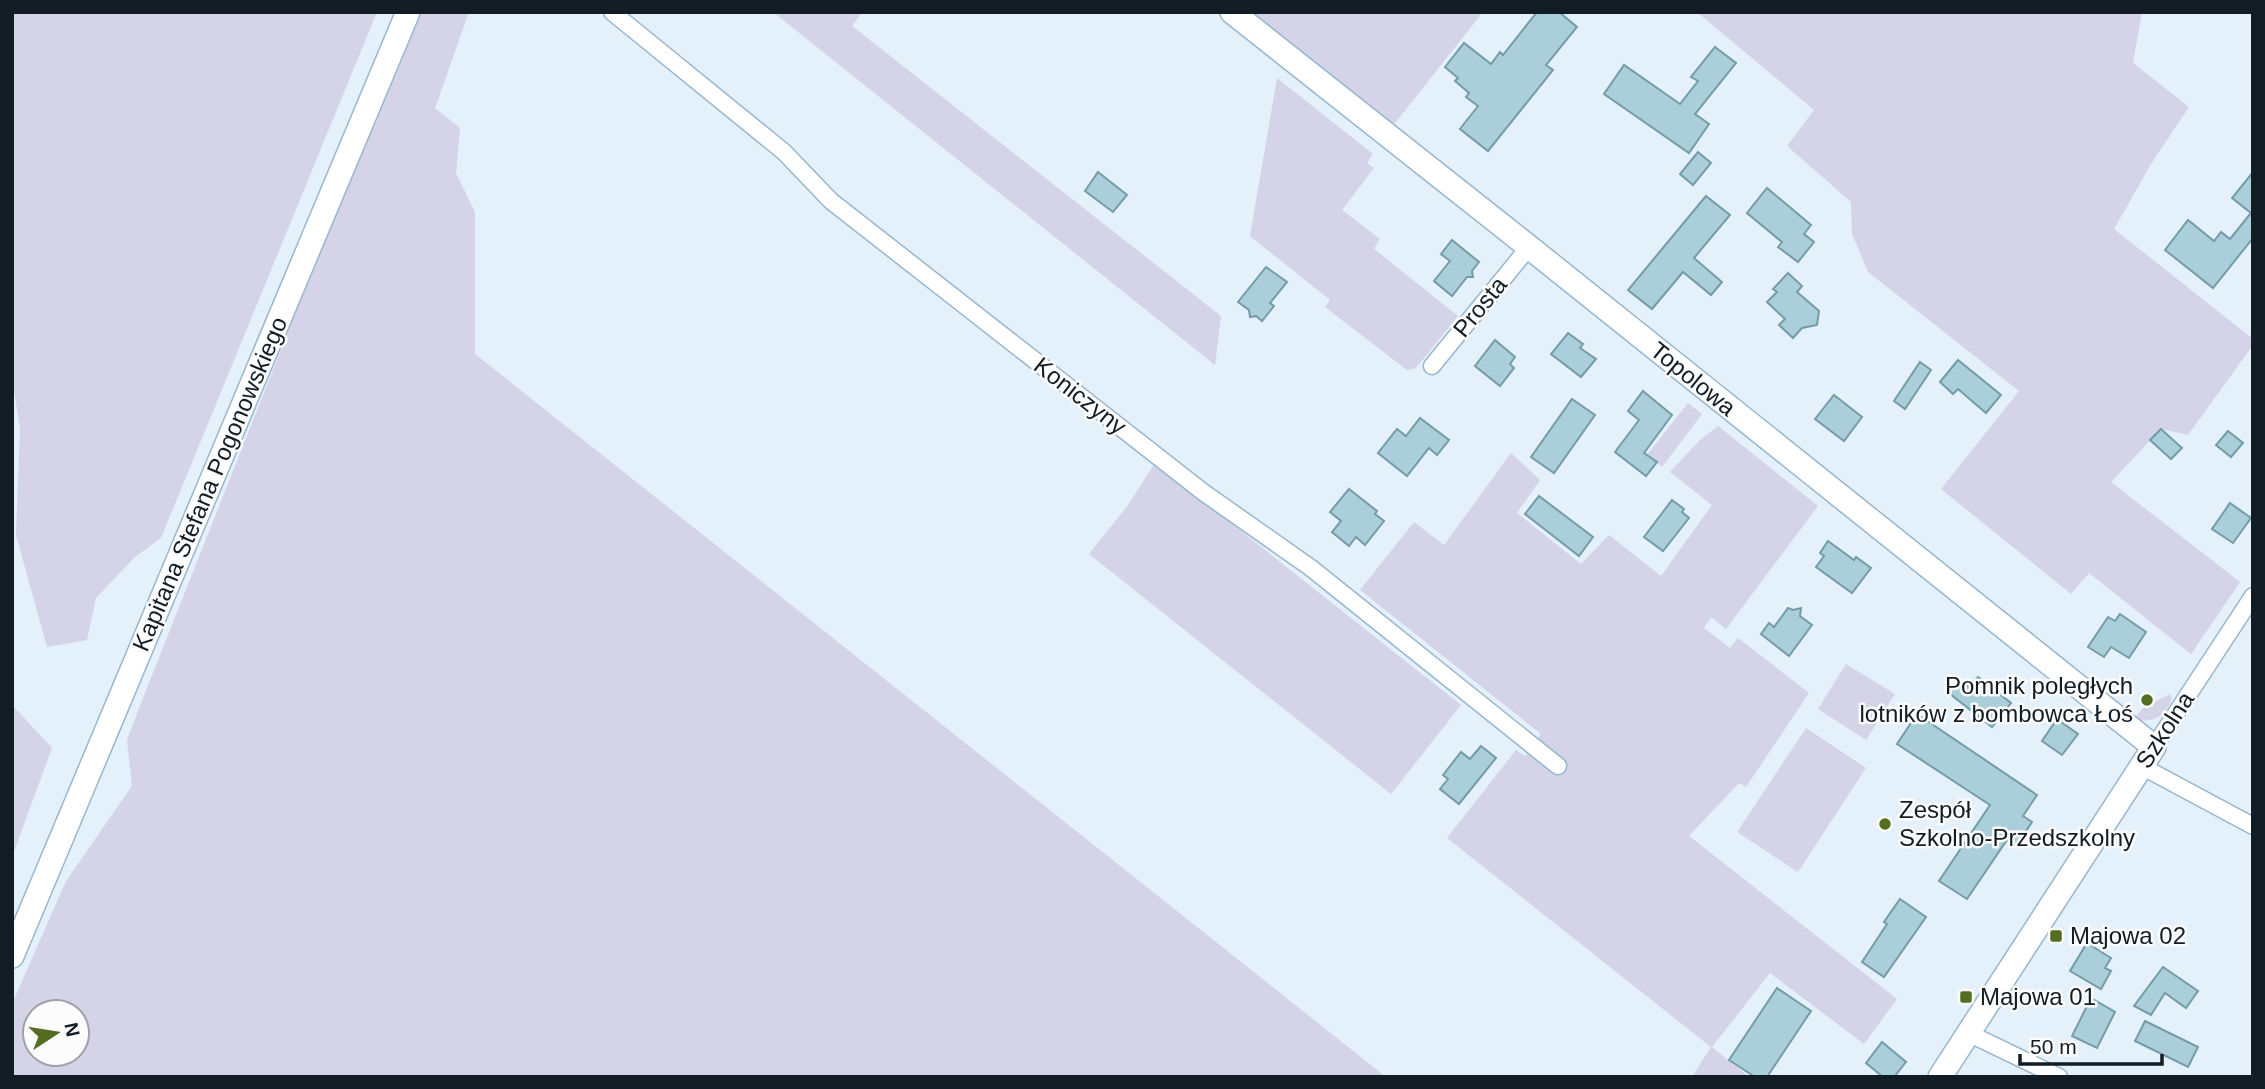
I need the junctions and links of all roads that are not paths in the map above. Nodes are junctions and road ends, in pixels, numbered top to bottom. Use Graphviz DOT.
graph roads {
  1 [pos="408,12"];
  2 [pos="612,12"];
  3 [pos="1232,12"];
  4 [pos="1529,247"];
  5 [pos="1432,366"];
  6 [pos="2253,596"];
  7 [pos="2147,757"];
  8 [pos="1558,766"];
  9 [pos="2253,826"];
  10 [pos="12,956"];
  11 [pos="1968,1033"];
  12 [pos="1940,1077"];
  13 [pos="2059,1077"];
  1 -- 10 [label="street, Kapitana Stefana Pogonowskiego"];
  2 -- 8 [label="street, Koniczyny"];
  3 -- 4 [label="street, Topolowa"];
  4 -- 5 [label="street, Prosta"];
  4 -- 7 [label="street, Topolowa"];
  6 -- 7 [label="street, Szkolna"];
  7 -- 9 [label="street, Topolowa"];
  7 -- 11 [label="street, Szkolna"];
  11 -- 12 [label="street, Szkolna"];
  11 -- 13 [label="street"];
}
